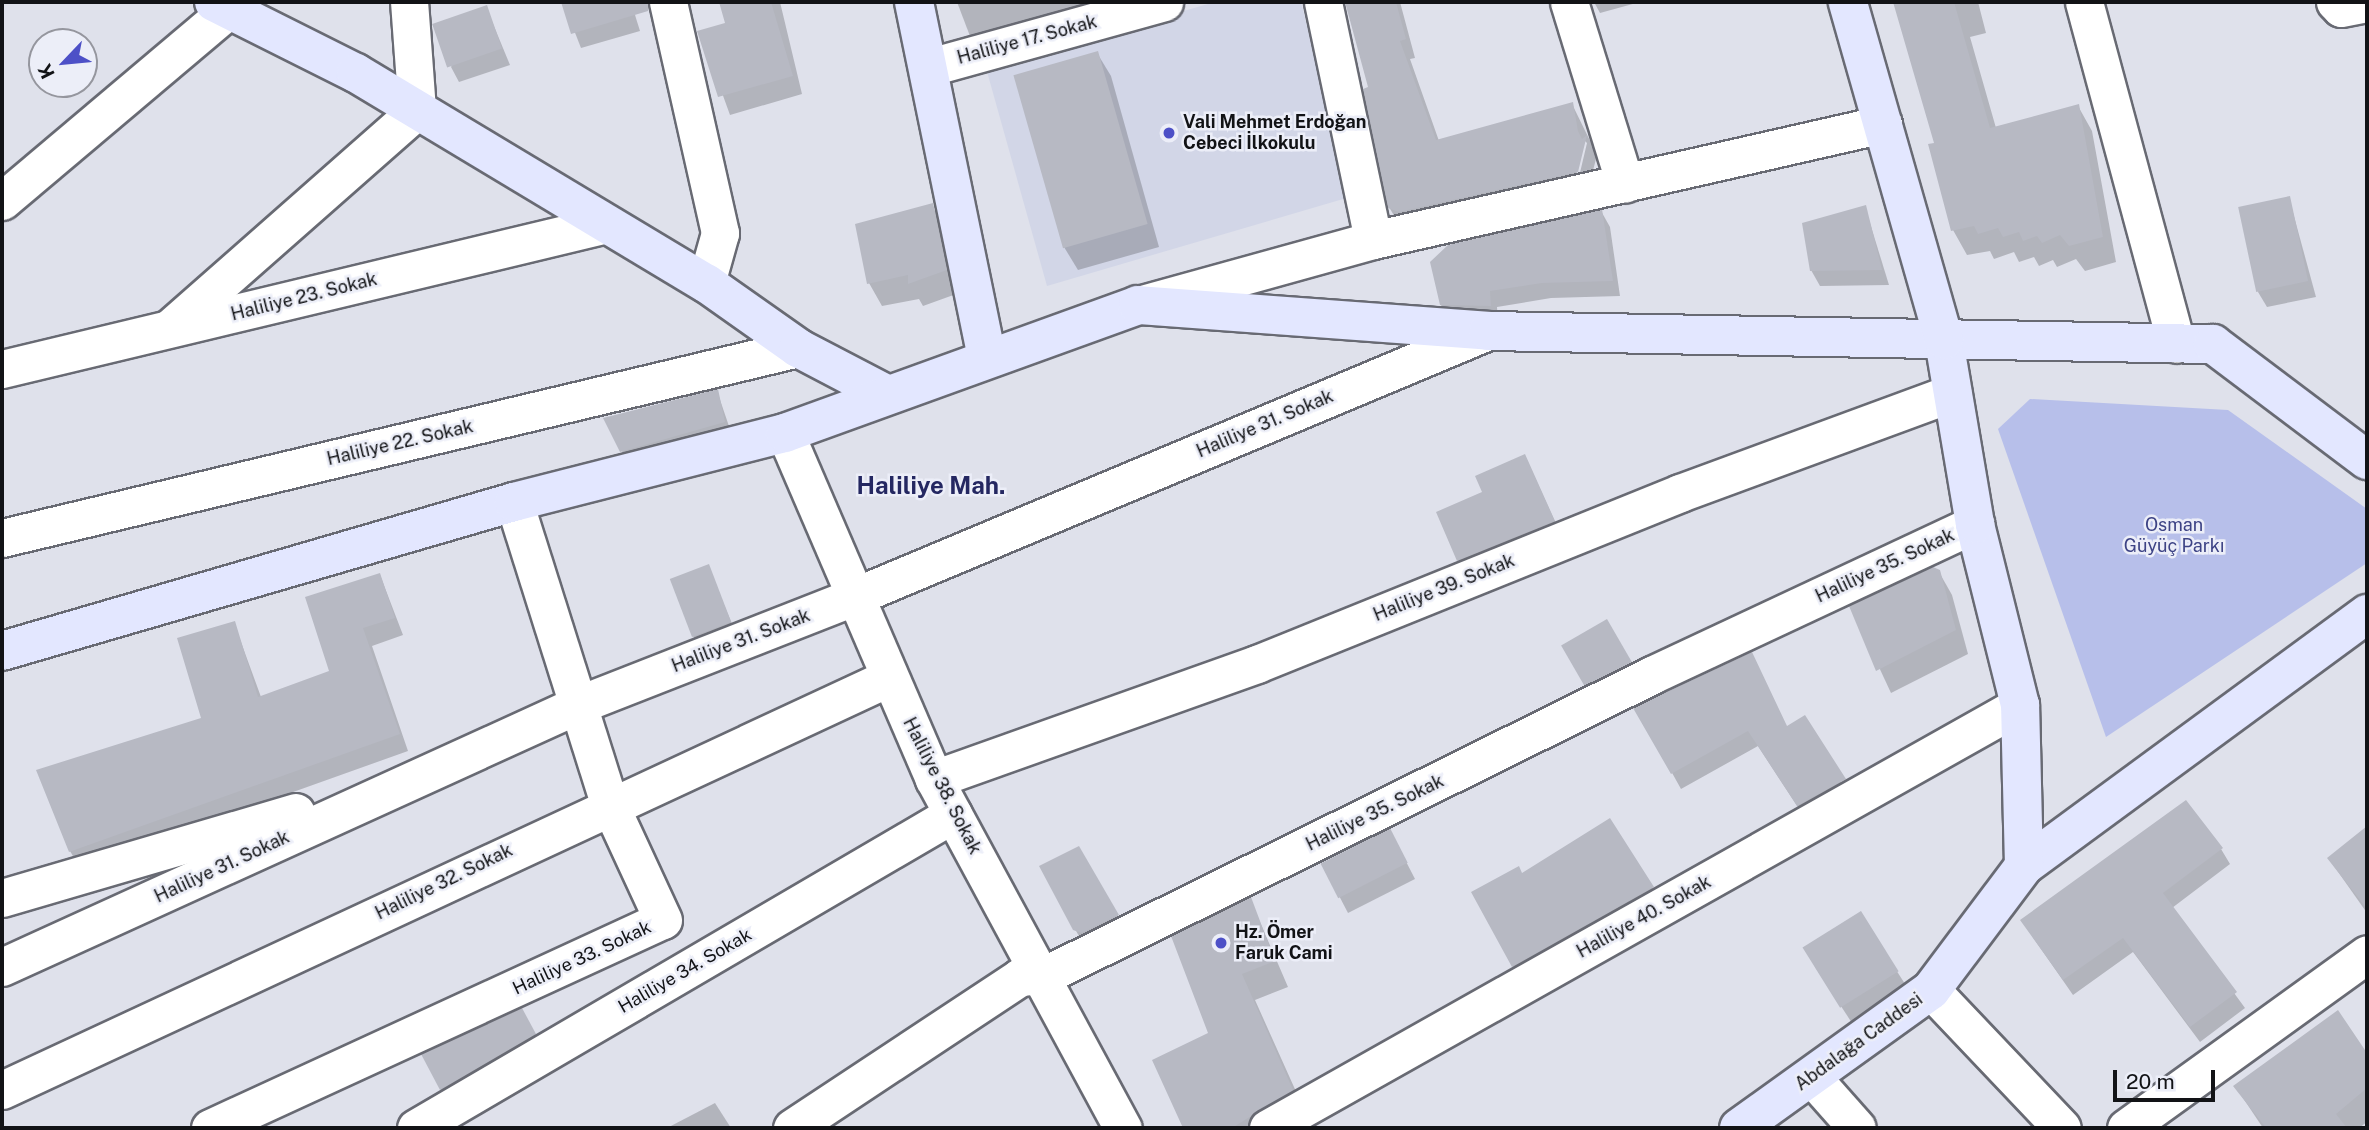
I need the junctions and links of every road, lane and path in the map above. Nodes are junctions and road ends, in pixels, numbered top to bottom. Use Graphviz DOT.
graph roads {
  1 [pos="409,2"];
  2 [pos="668,2"];
  3 [pos="914,2"];
  4 [pos="1164,2"];
  5 [pos="1323,2"];
  6 [pos="1569,2"];
  7 [pos="1848,2"];
  8 [pos="2084,2"];
  9 [pos="2335,2"];
  10 [pos="2367,3"];
  11 [pos="235,8"];
  12 [pos="930,67"];
  13 [pos="417,110"];
  14 [pos="1883,124"];
  15 [pos="1625,184"];
  16 [pos="2,201"];
  17 [pos="607,224"];
  18 [pos="1373,240"];
  19 [pos="706,283"];
  20 [pos="1138,305"];
  21 [pos="168,330"];
  22 [pos="1488,331"];
  23 [pos="1944,340"];
  24 [pos="2176,344"];
  25 [pos="799,348"];
  26 [pos="987,358"];
  27 [pos="2,369"];
  28 [pos="1952,393"];
  29 [pos="886,394"];
  30 [pos="785,433"];
  31 [pos="2367,460"];
  32 [pos="514,502"];
  33 [pos="1975,524"];
  34 [pos="2,538"];
  35 [pos="851,598"];
  36 [pos="2367,614"];
  37 [pos="2,650"];
  38 [pos="888,678"];
  39 [pos="2020,705"];
  40 [pos="575,706"];
  41 [pos="421,776"];
  42 [pos="934,779"];
  43 [pos="609,803"];
  44 [pos="953,814"];
  45 [pos="2024,866"];
  46 [pos="2,898"];
  47 [pos="663,920"];
  48 [pos="2367,954"];
  49 [pos="2,967"];
  50 [pos="689,969"];
  51 [pos="1045,975"];
  52 [pos="1931,990"];
  53 [pos="1811,1076"];
  54 [pos="2,1090"];
  55 [pos="210,1128"];
  56 [pos="416,1128"];
  57 [pos="792,1128"];
  58 [pos="1122,1128"];
  59 [pos="1268,1128"];
  60 [pos="1739,1128"];
  61 [pos="1857,1128"];
  62 [pos="2062,1128"];
  63 [pos="2126,1128"];
  1 -- 13 [label="street"];
  2 -- 19 [label="street"];
  3 -- 12 [label="street"];
  4 -- 12 [label="street, Haliliye 17. Sokak"];
  5 -- 18 [label="street"];
  6 -- 15 [label="street"];
  7 -- 14 [label="street"];
  8 -- 24 [label="street"];
  9 -- 10 [label="street"];
  11 -- 13 [label="street"];
  11 -- 16 [label="street"];
  12 -- 26 [label="street"];
  13 -- 17 [label="street"];
  13 -- 21 [label="street"];
  14 -- 15 [label="street"];
  14 -- 23 [label="street"];
  15 -- 18 [label="street"];
  17 -- 19 [label="street"];
  17 -- 21 [label="street, Haliliye 23. Sokak"];
  18 -- 20 [label="street"];
  19 -- 25 [label="street"];
  20 -- 22 [label="street"];
  20 -- 26 [label="street"];
  21 -- 27 [label="street, Haliliye 23. Sokak"];
  22 -- 23 [label="street"];
  22 -- 35 [label="street, Haliliye 31. Sokak"];
  23 -- 24 [label="street"];
  23 -- 28 [label="street"];
  24 -- 31 [label="street"];
  25 -- 29 [label="street"];
  25 -- 34 [label="street, Haliliye 22. Sokak"];
  26 -- 29 [label="street"];
  28 -- 33 [label="street"];
  28 -- 42 [label="street, Haliliye 39. Sokak"];
  29 -- 30 [label="street"];
  30 -- 32 [label="street"];
  30 -- 35 [label="street, Haliliye 38. Sokak"];
  32 -- 37 [label="street"];
  32 -- 40 [label="street, Haliliye 33. Sokak"];
  33 -- 39 [label="street"];
  33 -- 51 [label="street, Haliliye 35. Sokak"];
  35 -- 38 [label="street, Haliliye 38. Sokak"];
  35 -- 40 [label="street, Haliliye 31. Sokak"];
  36 -- 45 [label="street, Abdalağa Caddesi"];
  38 -- 42 [label="street, Haliliye 38. Sokak"];
  38 -- 43 [label="street, Haliliye 32. Sokak"];
  39 -- 45 [label="street"];
  39 -- 59 [label="street, Haliliye 40. Sokak"];
  40 -- 41 [label="street, Haliliye 31. Sokak"];
  40 -- 43 [label="street, Haliliye 33. Sokak"];
  41 -- 46 [label="street"];
  41 -- 49 [label="street, Haliliye 31. Sokak"];
  42 -- 44 [label="street, Haliliye 38. Sokak"];
  43 -- 47 [label="street, Haliliye 33. Sokak"];
  43 -- 54 [label="street, Haliliye 32. Sokak"];
  44 -- 50 [label="street, Haliliye 34. Sokak"];
  44 -- 51 [label="street, Haliliye 38. Sokak"];
  45 -- 52 [label="street, Abdalağa Caddesi"];
  47 -- 50 [label="street"];
  47 -- 55 [label="street, Haliliye 33. Sokak"];
  48 -- 63 [label="street"];
  50 -- 56 [label="street, Haliliye 34. Sokak"];
  51 -- 57 [label="street, Haliliye 35. Sokak"];
  51 -- 58 [label="street, Haliliye 38. Sokak"];
  52 -- 53 [label="street, Abdalağa Caddesi"];
  52 -- 62 [label="street"];
  53 -- 60 [label="street, Abdalağa Caddesi"];
  53 -- 61 [label="street"];
}
